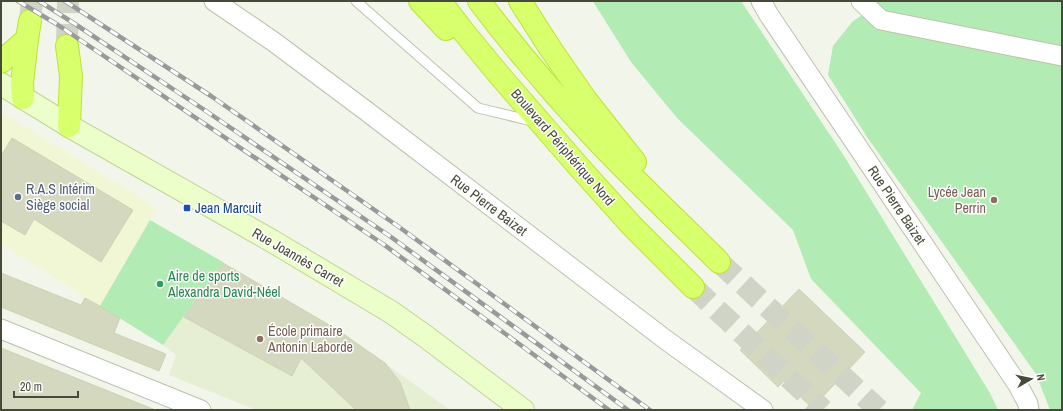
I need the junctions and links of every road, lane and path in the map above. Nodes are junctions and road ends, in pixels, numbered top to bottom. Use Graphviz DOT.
graph roads {
  1 [pos="214,1"];
  2 [pos="356,1"];
  3 [pos="420,1"];
  4 [pos="440,1"];
  5 [pos="479,1"];
  6 [pos="520,1"];
  7 [pos="761,1"];
  8 [pos="861,1"];
  9 [pos="67,46"];
  10 [pos="1062,56"];
  11 [pos="1,62"];
  12 [pos="1,84"];
  13 [pos="23,98"];
  14 [pos="532,121"];
  15 [pos="69,126"];
  16 [pos="579,167"];
  17 [pos="695,238"];
  18 [pos="720,262"];
  19 [pos="693,288"];
  20 [pos="1,330"];
  21 [pos="201,410"];
  22 [pos="523,410"];
  23 [pos="763,410"];
  24 [pos="1030,410"];
  1 -- 23 [label="street, Rue Pierre Baizet"];
  2 -- 14 [label="lane"];
  3 -- 14 [label="highway"];
  4 -- 16 [label="highway, Boulevard Périphérique Nord"];
  5 -- 17 [label="highway, Boulevard Périphérique Nord"];
  6 -- 17 [label="highway"];
  7 -- 24 [label="street, Rue Pierre Baizet"];
  8 -- 10 [label="street"];
  9 -- 15 [label="highway"];
  11 -- 13 [label="highway"];
  12 -- 13 [label="street, Rue Joannès Carret"];
  13 -- 15 [label="street, Rue Joannès Carret"];
  14 -- 16 [label="highway"];
  15 -- 22 [label="street, Rue Joannès Carret"];
  16 -- 19 [label="highway, Boulevard Périphérique Nord"];
  17 -- 18 [label="highway, Boulevard Périphérique Nord"];
  20 -- 21 [label="street"];
}
